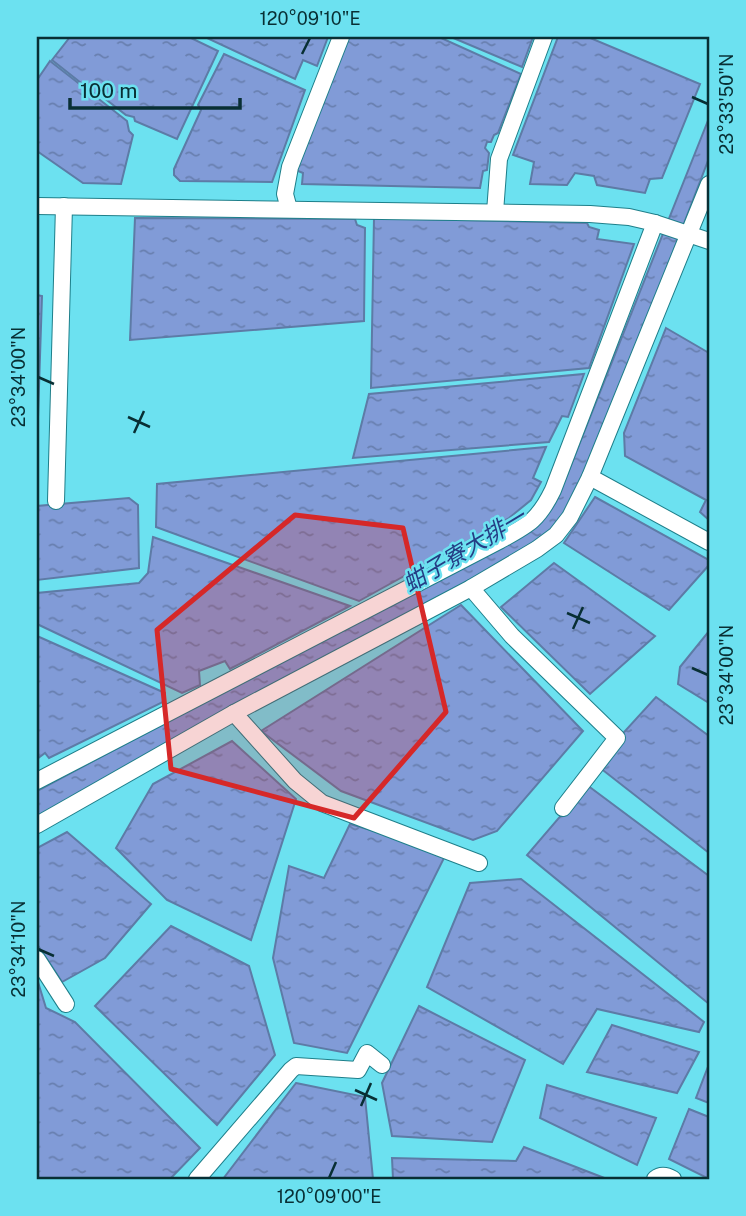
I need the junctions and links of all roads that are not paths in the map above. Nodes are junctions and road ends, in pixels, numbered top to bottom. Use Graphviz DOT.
graph roads {
  1 [pos="341,37"];
  2 [pos="544,37"];
  3 [pos="709,184"];
  4 [pos="37,206"];
  5 [pos="64,206"];
  6 [pos="289,209"];
  7 [pos="495,212"];
  8 [pos="654,223"];
  9 [pos="689,235"];
  10 [pos="709,241"];
  11 [pos="590,477"];
  12 [pos="56,501"];
  13 [pos="709,542"];
  14 [pos="471,588"];
  15 [pos="234,713"];
  16 [pos="37,782"];
  17 [pos="563,808"];
  18 [pos="37,825"];
  19 [pos="479,863"];
  20 [pos="37,959"];
  21 [pos="66,1004"];
  22 [pos="382,1065"];
  23 [pos="197,1179"];
  24 [pos="655,1179"];
  25 [pos="673,1179"];
  1 -- 6 [label="street"];
  2 -- 7 [label="street"];
  3 -- 9 [label="street"];
  4 -- 5 [label="street"];
  5 -- 6 [label="street"];
  5 -- 12 [label="street"];
  6 -- 7 [label="street"];
  7 -- 8 [label="street"];
  8 -- 9 [label="street"];
  8 -- 16 [label="street"];
  9 -- 10 [label="street"];
  9 -- 11 [label="street"];
  11 -- 13 [label="street"];
  11 -- 14 [label="street"];
  14 -- 15 [label="street"];
  14 -- 17 [label="street"];
  15 -- 18 [label="street"];
  15 -- 19 [label="street"];
  20 -- 21 [label="street"];
  22 -- 23 [label="street"];
  24 -- 25 [label="street"];
}
